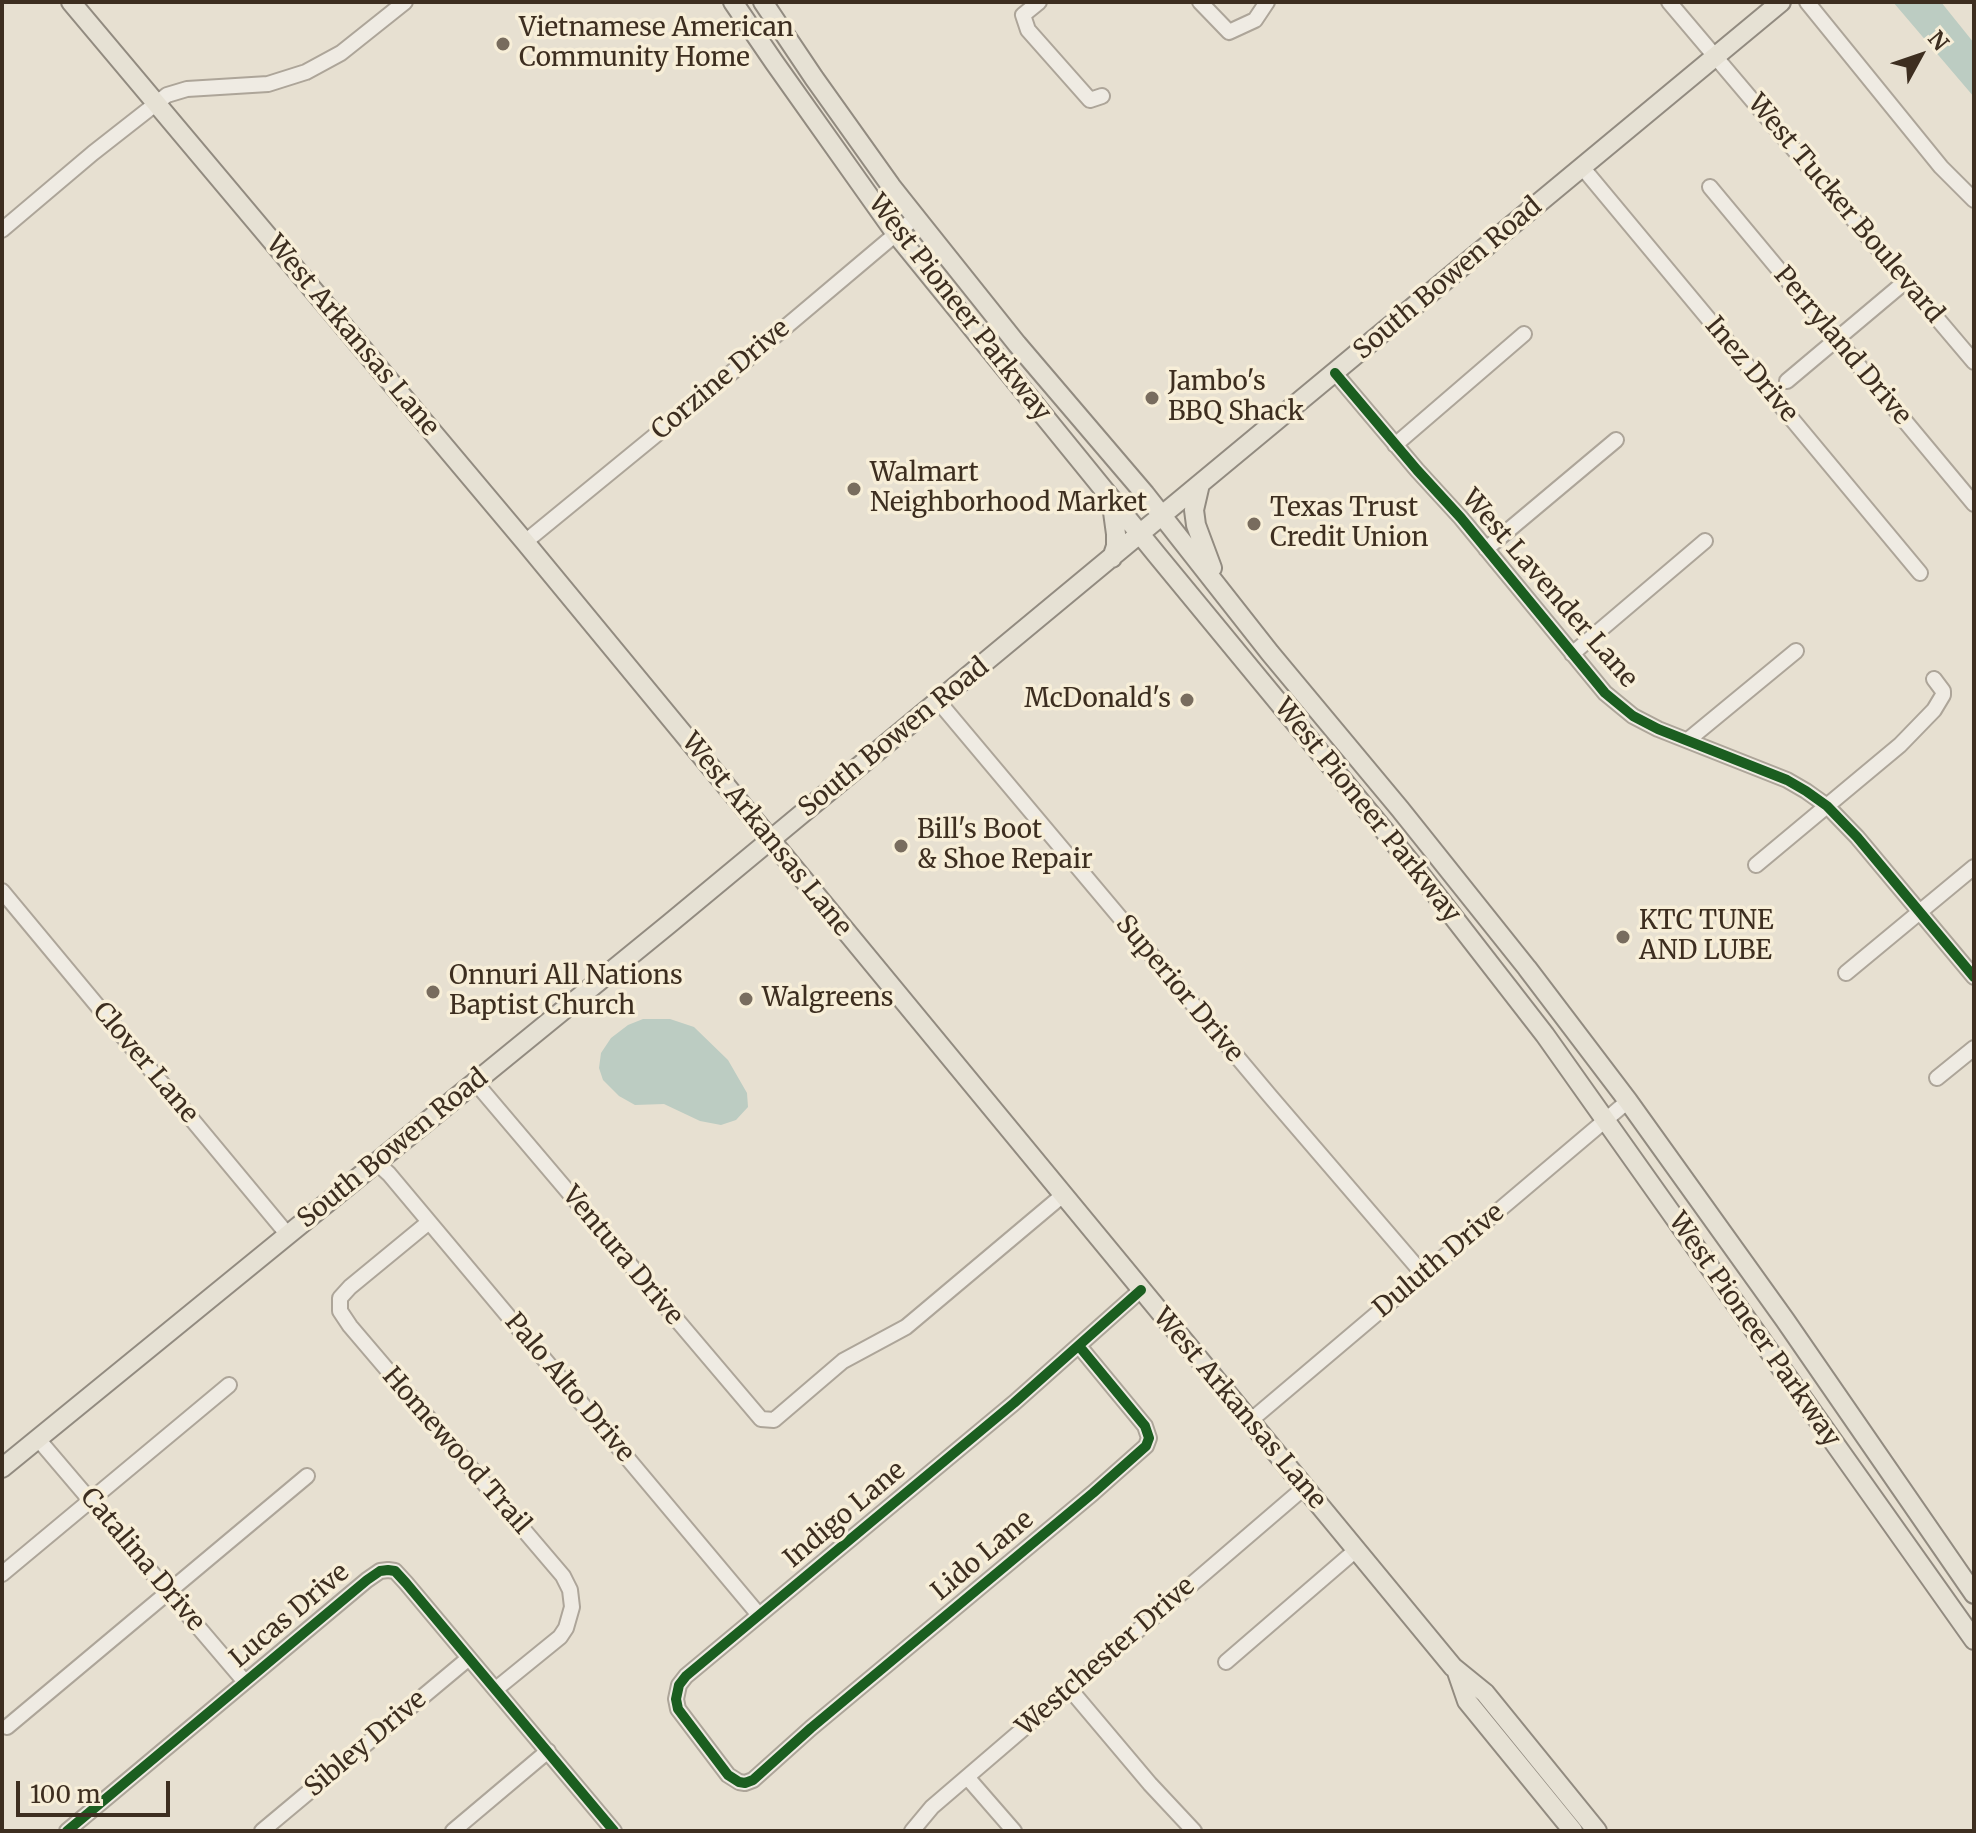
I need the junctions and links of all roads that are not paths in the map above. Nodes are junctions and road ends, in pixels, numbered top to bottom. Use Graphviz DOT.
graph roads {
  1 [pos="71,2"];
  2 [pos="405,2"];
  3 [pos="733,2"];
  4 [pos="763,2"];
  5 [pos="1039,2"];
  6 [pos="1200,2"];
  7 [pos="1267,2"];
  8 [pos="1669,2"];
  9 [pos="1781,2"];
  10 [pos="1807,2"];
  11 [pos="1716,56"];
  12 [pos="1102,96"];
  13 [pos="154,103"];
  14 [pos="1582,167"];
  15 [pos="1710,187"];
  16 [pos="1974,200"];
  17 [pos="916,217"];
  18 [pos="2,230"];
  19 [pos="896,234"];
  20 [pos="1906,281"];
  21 [pos="1524,334"];
  22 [pos="1837,338"];
  23 [pos="1974,362"];
  24 [pos="1335,373"];
  25 [pos="1787,381"];
  26 [pos="1616,440"];
  27 [pos="1395,445"];
  28 [pos="1200,484"];
  29 [pos="1101,486"];
  30 [pos="1974,504"];
  31 [pos="1163,516"];
  32 [pos="1140,535"];
  33 [pos="1705,541"];
  34 [pos="525,542"];
  35 [pos="1486,549"];
  36 [pos="1112,558"];
  37 [pos="1920,573"];
  38 [pos="1220,589"];
  39 [pos="1796,651"];
  40 [pos="1572,654"];
  41 [pos="1934,679"];
  42 [pos="938,701"];
  43 [pos="1688,740"];
  44 [pos="1358,759"];
  45 [pos="1335,771"];
  46 [pos="1827,806"];
  47 [pos="770,840"];
  48 [pos="1756,865"];
  49 [pos="1974,867"];
  50 [pos="2,891"];
  51 [pos="1919,912"];
  52 [pos="1846,973"];
  53 [pos="1974,977"];
  54 [pos="1974,1048"];
  55 [pos="1937,1078"];
  56 [pos="475,1082"];
  57 [pos="1628,1101"];
  58 [pos="1606,1120"];
  59 [pos="377,1163"];
  60 [pos="1063,1195"];
  61 [pos="429,1222"];
  62 [pos="288,1235"];
  63 [pos="1423,1274"];
  64 [pos="1141,1290"];
  65 [pos="1079,1346"];
  66 [pos="1821,1373"];
  67 [pos="229,1385"];
  68 [pos="1797,1389"];
  69 [pos="1250,1421"];
  70 [pos="38,1439"];
  71 [pos="2,1468"];
  72 [pos="307,1476"];
  73 [pos="1305,1487"];
  74 [pos="90,1500"];
  75 [pos="1356,1550"];
  76 [pos="2,1574"];
  77 [pos="168,1592"];
  78 [pos="1974,1594"];
  79 [pos="759,1615"];
  80 [pos="1974,1640"];
  81 [pos="469,1658"];
  82 [pos="1226,1662"];
  83 [pos="1457,1672"];
  84 [pos="245,1682"];
  85 [pos="1069,1688"];
  86 [pos="496,1689"];
  87 [pos="7,1727"];
  88 [pos="548,1751"];
  89 [pos="967,1777"];
  90 [pos="753,1780"];
  91 [pos="67,1831"];
  92 [pos="262,1831"];
  93 [pos="453,1831"];
  94 [pos="614,1831"];
  95 [pos="912,1831"];
  96 [pos="1014,1831"];
  97 [pos="1194,1831"];
  98 [pos="1573,1831"];
  99 [pos="1597,1831"];
  1 -- 13 [label="main road, West Arkansas Lane"];
  2 -- 13 [label="street"];
  3 -- 19 [label="main road, West Pioneer Parkway"];
  4 -- 17 [label="main road, West Pioneer Parkway"];
  5 -- 12 [label="street"];
  6 -- 7 [label="street"];
  8 -- 11 [label="street, West Tucker Boulevard"];
  9 -- 11 [label="main road, South Bowen Road"];
  10 -- 16 [label="street"];
  11 -- 14 [label="main road, South Bowen Road"];
  11 -- 20 [label="street, West Tucker Boulevard"];
  13 -- 18 [label="street"];
  13 -- 34 [label="main road, West Arkansas Lane"];
  14 -- 24 [label="main road, South Bowen Road"];
  14 -- 37 [label="street, Inez Drive"];
  15 -- 22 [label="street, Perryland Drive"];
  17 -- 19 [label="street, Corzine Drive"];
  17 -- 31 [label="main road, West Pioneer Parkway"];
  19 -- 29 [label="main road, West Pioneer Parkway"];
  19 -- 34 [label="street, Corzine Drive"];
  20 -- 22 [label="street"];
  20 -- 23 [label="street, West Tucker Boulevard"];
  21 -- 27 [label="street"];
  22 -- 25 [label="street"];
  22 -- 30 [label="street, Perryland Drive"];
  24 -- 27 [label="street, West Lavender Lane"];
  24 -- 28 [label="main road, South Bowen Road"];
  26 -- 35 [label="street"];
  27 -- 35 [label="street, West Lavender Lane"];
  28 -- 31 [label="main road, South Bowen Road"];
  28 -- 38 [label="main road"];
  29 -- 32 [label="main road, West Pioneer Parkway"];
  29 -- 36 [label="main road"];
  31 -- 32 [label="main road, South Bowen Road"];
  31 -- 38 [label="main road, West Pioneer Parkway"];
  32 -- 36 [label="main road, South Bowen Road"];
  32 -- 45 [label="main road, West Pioneer Parkway"];
  33 -- 40 [label="street"];
  34 -- 47 [label="main road, West Arkansas Lane"];
  35 -- 40 [label="street, West Lavender Lane"];
  36 -- 42 [label="main road, South Bowen Road"];
  38 -- 44 [label="main road, West Pioneer Parkway"];
  39 -- 43 [label="street"];
  40 -- 43 [label="street, West Lavender Lane"];
  41 -- 46 [label="street"];
  42 -- 47 [label="main road, South Bowen Road"];
  42 -- 63 [label="street, Superior Drive"];
  43 -- 46 [label="street, West Lavender Lane"];
  44 -- 45 [label="main road"];
  44 -- 57 [label="main road, West Pioneer Parkway"];
  45 -- 58 [label="main road, West Pioneer Parkway"];
  46 -- 48 [label="street"];
  46 -- 51 [label="street, West Lavender Lane"];
  47 -- 56 [label="main road, South Bowen Road"];
  47 -- 60 [label="main road, West Arkansas Lane"];
  49 -- 51 [label="street"];
  50 -- 62 [label="street, Clover Lane"];
  51 -- 52 [label="street"];
  51 -- 53 [label="street, West Lavender Lane"];
  54 -- 55 [label="street"];
  56 -- 59 [label="main road, South Bowen Road"];
  56 -- 60 [label="street, Ventura Drive"];
  57 -- 58 [label="street, Duluth Drive"];
  57 -- 66 [label="main road, West Pioneer Parkway"];
  58 -- 63 [label="street, Duluth Drive"];
  58 -- 68 [label="main road, West Pioneer Parkway"];
  59 -- 61 [label="street, Palo Alto Drive"];
  59 -- 62 [label="main road, South Bowen Road"];
  60 -- 64 [label="main road, West Arkansas Lane"];
  61 -- 79 [label="street, Palo Alto Drive"];
  61 -- 86 [label="street, Homewood Trail"];
  62 -- 70 [label="main road, South Bowen Road"];
  63 -- 69 [label="street, Duluth Drive"];
  64 -- 65 [label="street, Indigo Lane"];
  64 -- 69 [label="main road, West Arkansas Lane"];
  65 -- 79 [label="street, Indigo Lane"];
  65 -- 90 [label="street, Lido Lane"];
  66 -- 68 [label="main road"];
  66 -- 78 [label="main road, West Pioneer Parkway"];
  67 -- 74 [label="street"];
  68 -- 80 [label="main road, West Pioneer Parkway"];
  69 -- 73 [label="main road, West Arkansas Lane"];
  70 -- 71 [label="main road, South Bowen Road"];
  70 -- 74 [label="street, Catalina Drive"];
  72 -- 77 [label="street"];
  73 -- 75 [label="main road, West Arkansas Lane"];
  73 -- 85 [label="street, Westchester Drive"];
  74 -- 76 [label="street"];
  74 -- 77 [label="street, Catalina Drive"];
  75 -- 82 [label="street"];
  75 -- 83 [label="main road, West Arkansas Lane"];
  77 -- 84 [label="street, Catalina Drive"];
  77 -- 87 [label="street"];
  79 -- 90 [label="street, Indigo Lane"];
  81 -- 84 [label="street, Lucas Drive"];
  81 -- 86 [label="street, Lucas Drive"];
  81 -- 92 [label="street, Sibley Drive"];
  83 -- 98 [label="main road, West Arkansas Lane"];
  83 -- 99 [label="main road, West Arkansas Lane"];
  84 -- 91 [label="street, Lucas Drive"];
  85 -- 89 [label="street, Westchester Drive"];
  85 -- 97 [label="street"];
  86 -- 88 [label="street, Lucas Drive"];
  88 -- 93 [label="street"];
  88 -- 94 [label="street, Lucas Drive"];
  89 -- 95 [label="street, Westchester Drive"];
  89 -- 96 [label="street"];
}
